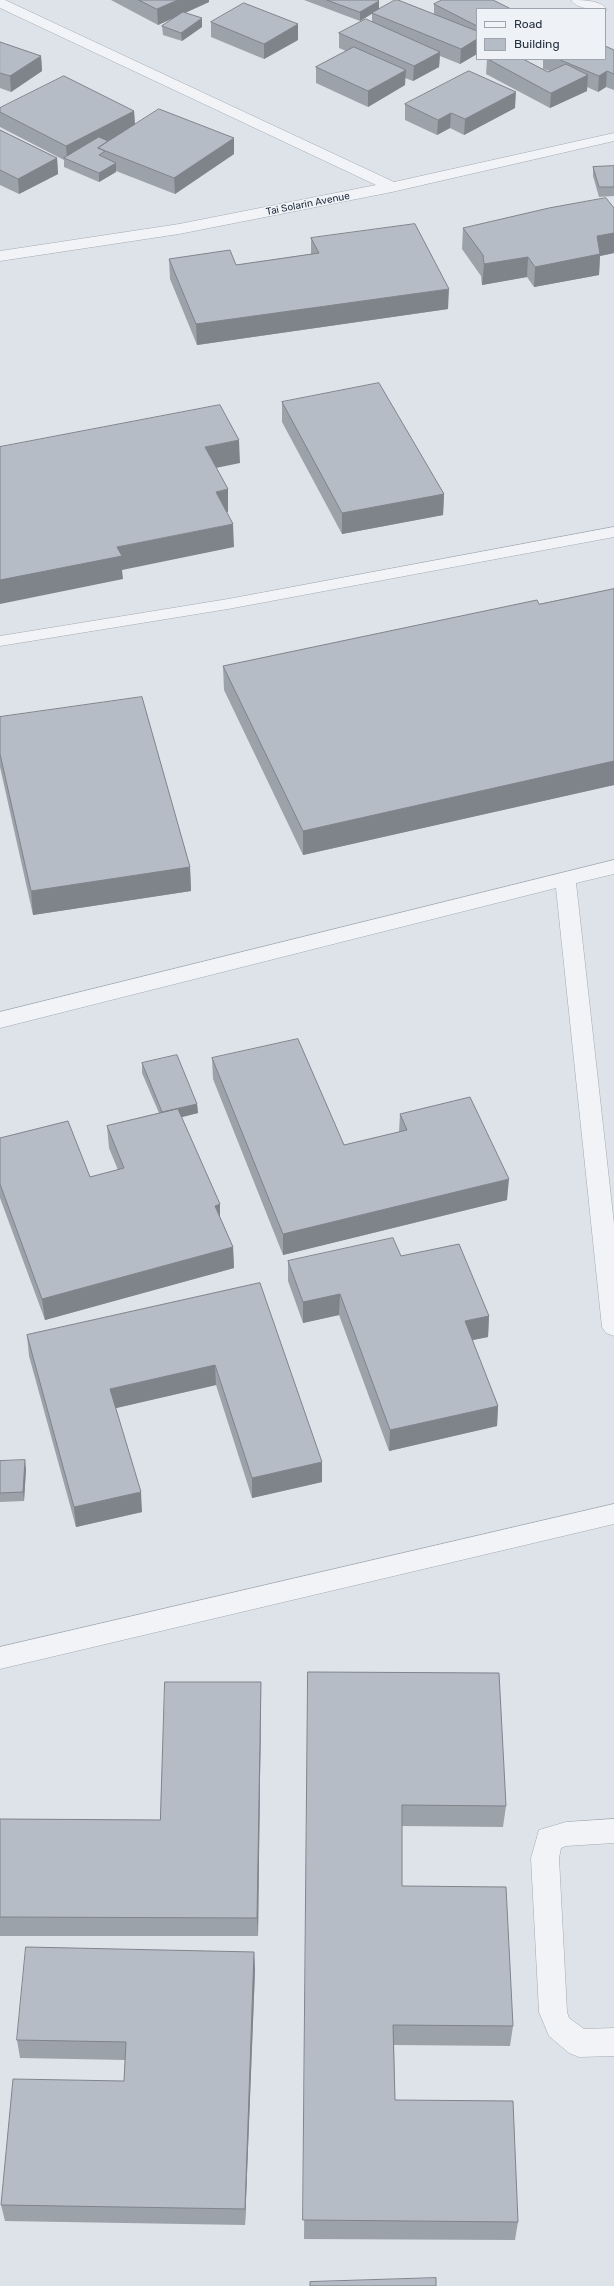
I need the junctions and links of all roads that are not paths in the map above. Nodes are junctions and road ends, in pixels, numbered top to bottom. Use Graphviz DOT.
graph roads {
  1 [pos="578,0"];
  2 [pos="0,3"];
  3 [pos="598,8"];
  4 [pos="614,137"];
  5 [pos="392,187"];
  6 [pos="0,256"];
  7 [pos="614,532"];
  8 [pos="0,641"];
  9 [pos="614,867"];
  10 [pos="565,879"];
  11 [pos="0,1020"];
  12 [pos="614,1327"];
  13 [pos="614,1514"];
  14 [pos="0,1658"];
  15 [pos="614,1831"];
  16 [pos="614,2042"];
  1 -- 3 [label="street"];
  2 -- 5 [label="street"];
  4 -- 5 [label="street, Tai Solarin Avenue"];
  5 -- 6 [label="street, Tai Solarin Avenue"];
  7 -- 8 [label="lane"];
  9 -- 10 [label="street"];
  10 -- 11 [label="street"];
  10 -- 12 [label="street"];
  13 -- 14 [label="street"];
  15 -- 16 [label="street"];
}
